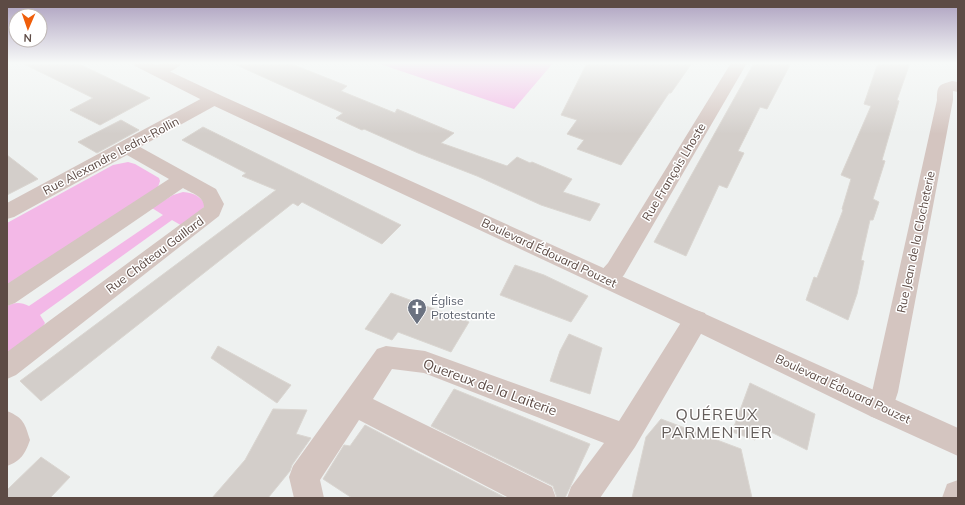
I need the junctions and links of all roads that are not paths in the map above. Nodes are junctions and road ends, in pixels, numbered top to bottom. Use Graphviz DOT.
graph roads {
  1 [pos="193,87"];
  2 [pos="725,87"];
  3 [pos="950,87"];
  4 [pos="214,99"];
  5 [pos="127,147"];
  6 [pos="183,178"];
  7 [pos="7,212"];
  8 [pos="607,279"];
  9 [pos="7,296"];
  10 [pos="696,320"];
  11 [pos="7,367"];
  12 [pos="354,404"];
  13 [pos="880,408"];
  14 [pos="7,424"];
  15 [pos="625,437"];
  16 [pos="958,442"];
  17 [pos="7,452"];
  18 [pos="309,498"];
  19 [pos="542,498"];
  20 [pos="582,498"];
  1 -- 4 [label="street, Boulevard Édouard Pouzet"];
  2 -- 8 [label="street, Rue François Lhoste"];
  3 -- 13 [label="street, Rue Jean de la Clocheterie"];
  4 -- 5 [label="street, Rue Alexandre Ledru-Rollin"];
  4 -- 8 [label="street, Boulevard Édouard Pouzet"];
  5 -- 6 [label="street, Rue Château Gaillard"];
  5 -- 7 [label="street, Rue Alexandre Ledru-Rollin"];
  6 -- 9 [label="street"];
  6 -- 11 [label="street, Rue Château Gaillard"];
  8 -- 10 [label="street, Boulevard Édouard Pouzet"];
  10 -- 13 [label="street, Boulevard Édouard Pouzet"];
  10 -- 15 [label="street"];
  12 -- 15 [label="street, Quereux de la Laiterie"];
  12 -- 18 [label="street, Quereux de la Laiterie"];
  12 -- 19 [label="street"];
  13 -- 16 [label="street, Boulevard Édouard Pouzet"];
  14 -- 17 [label="street"];
  15 -- 20 [label="street"];
}
